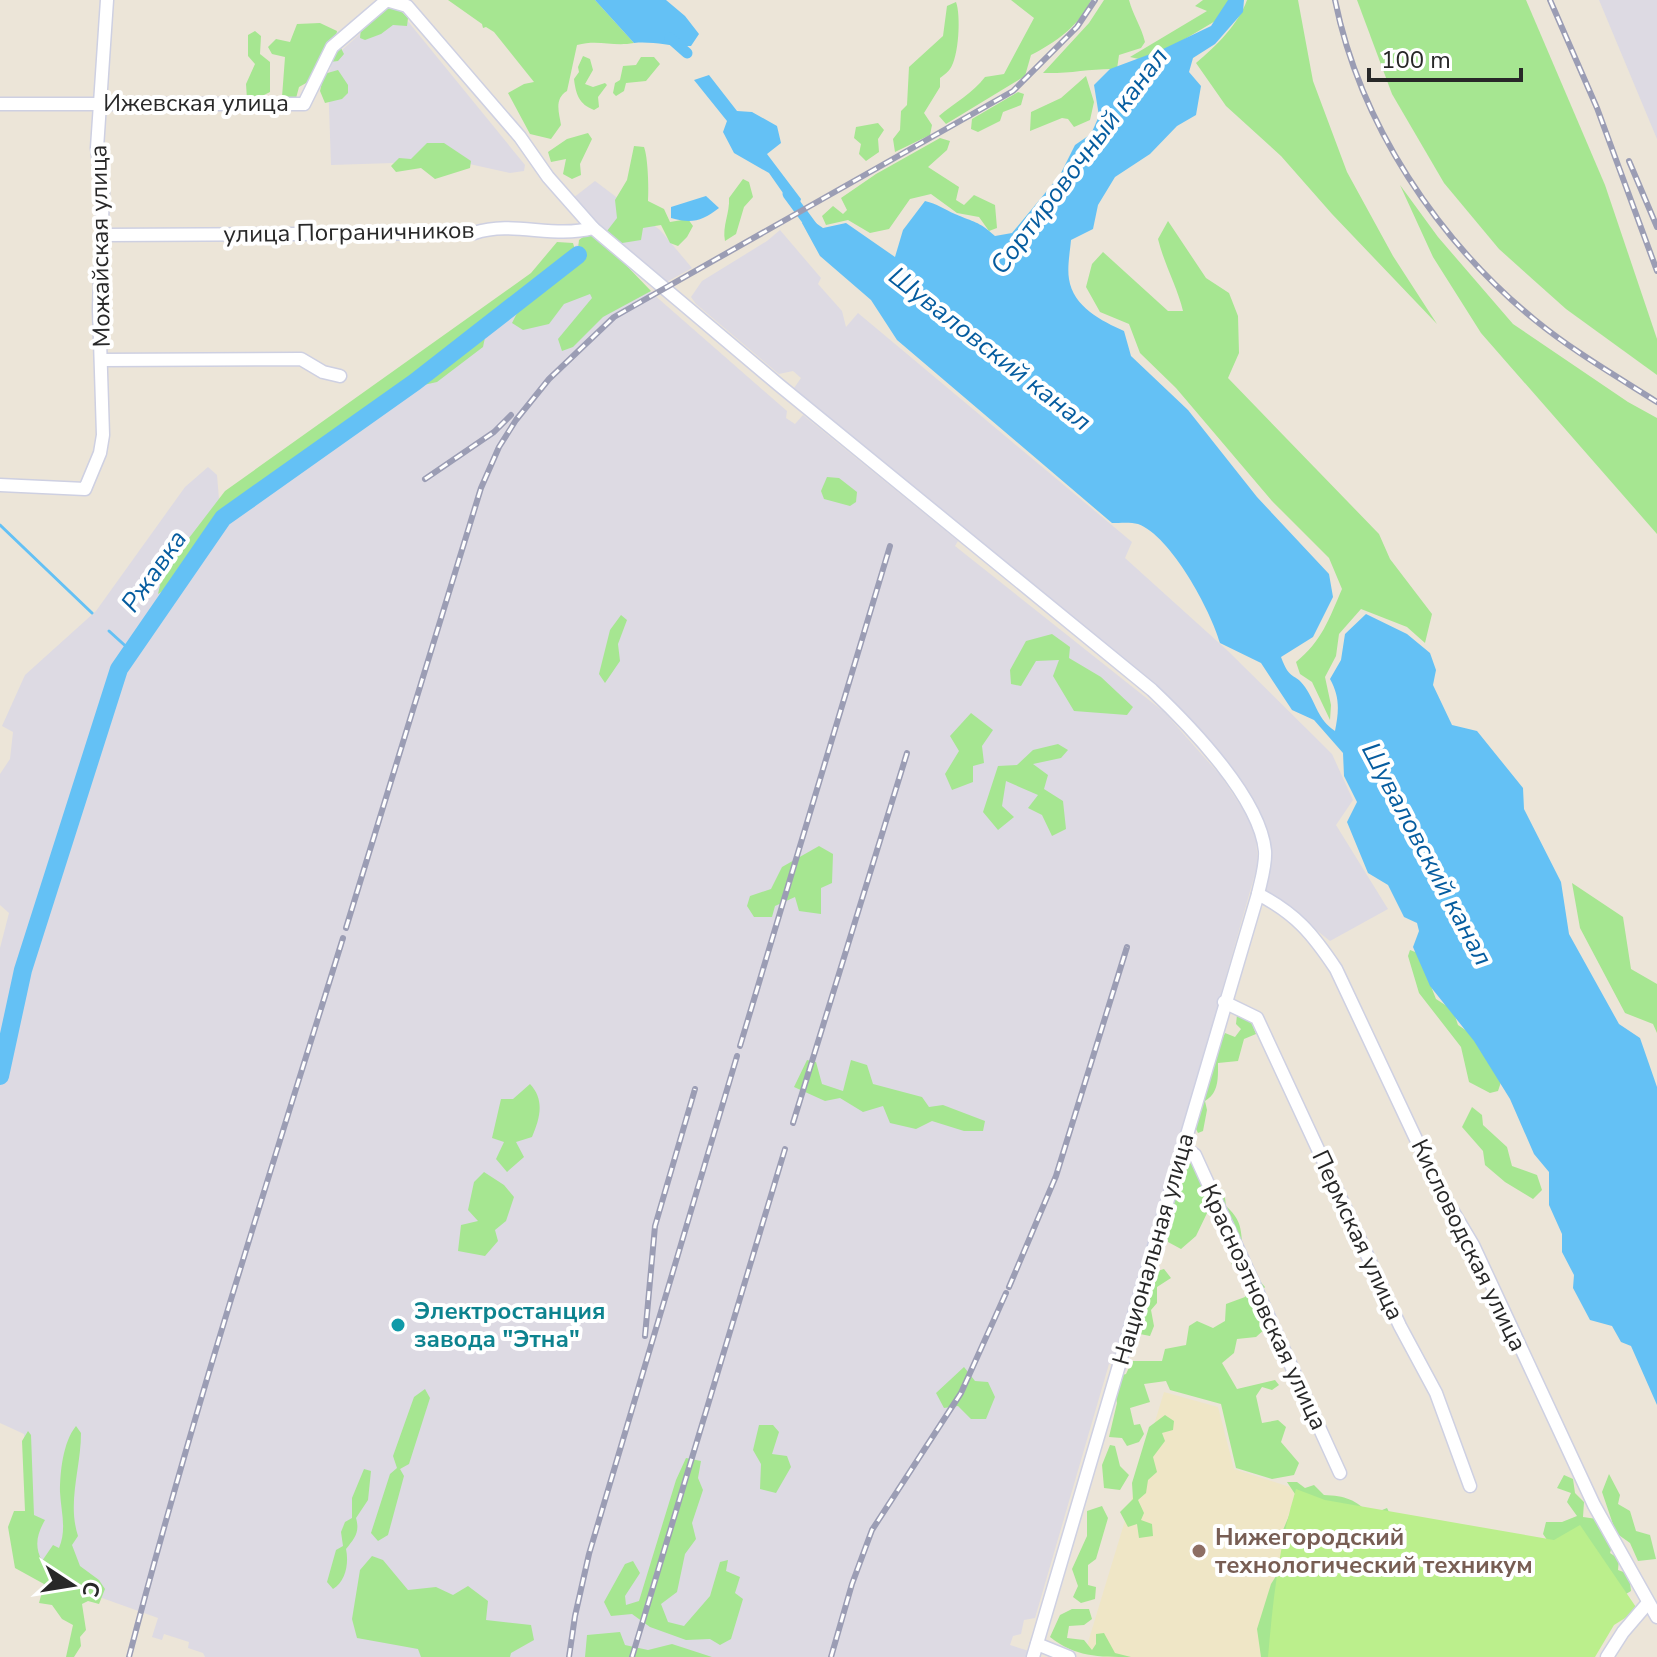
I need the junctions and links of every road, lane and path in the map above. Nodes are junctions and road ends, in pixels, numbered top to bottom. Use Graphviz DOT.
graph roads {
  1 [pos="107,0"];
  2 [pos="386,0"];
  3 [pos="100,102"];
  4 [pos="0,104"];
  5 [pos="593,228"];
  6 [pos="103,235"];
  7 [pos="101,360"];
  8 [pos="340,376"];
  9 [pos="0,485"];
  10 [pos="1258,894"];
  11 [pos="1224,1002"];
  12 [pos="1183,1146"];
  13 [pos="1340,1473"];
  14 [pos="1470,1486"];
  15 [pos="1647,1604"];
  16 [pos="1657,1617"];
  17 [pos="1035,1651"];
  18 [pos="1069,1657"];
  19 [pos="1607,1657"];
  1 -- 3 [label="street, Можайская улица"];
  2 -- 3 [label="street, Ижевская улица"];
  2 -- 5 [label="street"];
  3 -- 4 [label="street, Ижевская улица"];
  3 -- 6 [label="street, Можайская улица"];
  5 -- 6 [label="street, улица Пограничников"];
  5 -- 10 [label="street, Национальная улица"];
  6 -- 7 [label="street, Можайская улица"];
  7 -- 8 [label="street"];
  7 -- 9 [label="street, Можайская улица"];
  10 -- 11 [label="street, Национальная улица"];
  10 -- 15 [label="street, Кисловодская улица"];
  11 -- 12 [label="street, Национальная улица"];
  11 -- 14 [label="street, Пермская улица"];
  12 -- 13 [label="street, Красноэтновская улица"];
  12 -- 17 [label="street, Национальная улица"];
  15 -- 16 [label="street, Кисловодская улица"];
  15 -- 19 [label="street"];
  17 -- 18 [label="street"];
}
